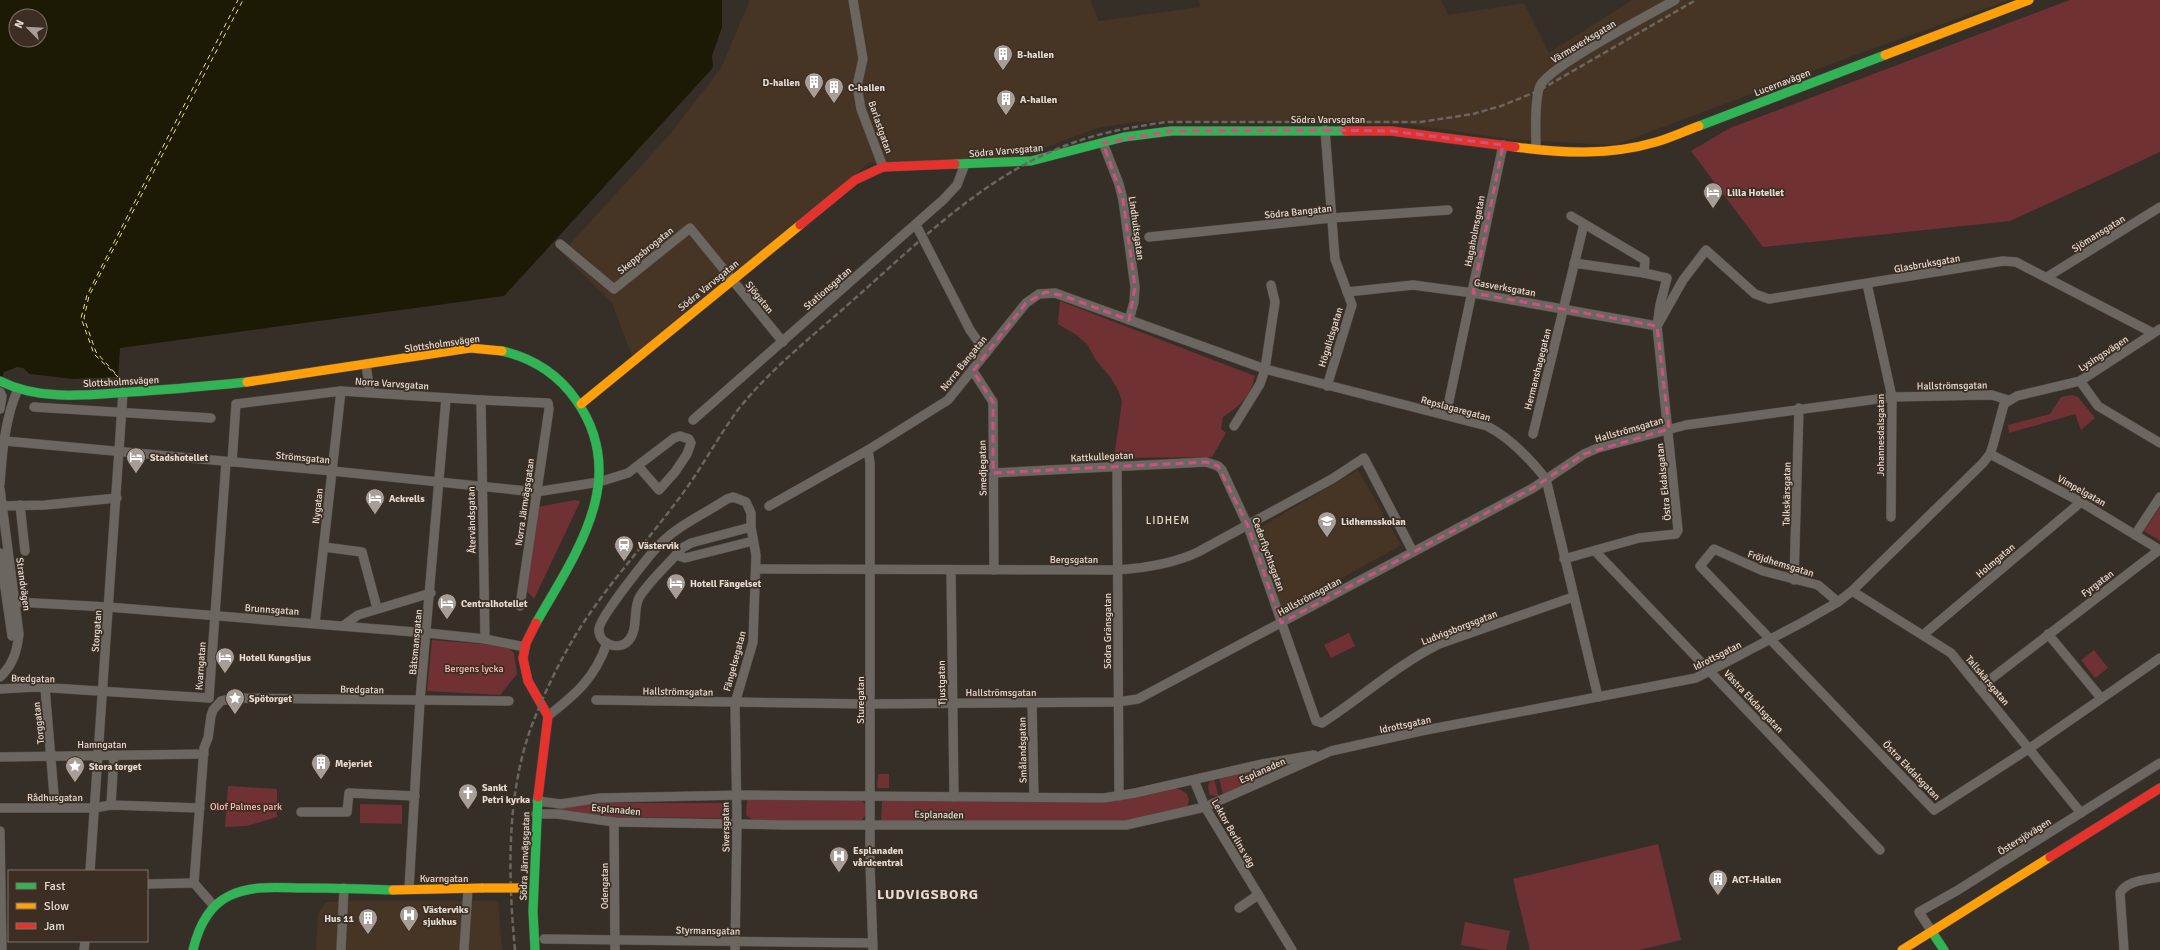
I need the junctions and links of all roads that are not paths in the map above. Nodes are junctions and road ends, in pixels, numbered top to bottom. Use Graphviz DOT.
graph roads {
  1 [pos="853,0"];
  2 [pos="1675,0"];
  3 [pos="2029,0"];
  4 [pos="1325,130"];
  5 [pos="1103,143"];
  6 [pos="1503,145"];
  7 [pos="1536,149"];
  8 [pos="965,164"];
  9 [pos="883,167"];
  10 [pos="2160,207"];
  11 [pos="1448,210"];
  12 [pos="1572,216"];
  13 [pos="1331,218"];
  14 [pos="1584,224"];
  15 [pos="916,225"];
  16 [pos="690,228"];
  17 [pos="1149,237"];
  18 [pos="560,244"];
  19 [pos="1574,263"];
  20 [pos="1644,273"];
  21 [pos="2047,277"];
  22 [pos="732,280"];
  23 [pos="1867,284"];
  24 [pos="1271,285"];
  25 [pos="1347,292"];
  26 [pos="1473,293"];
  27 [pos="1563,309"];
  28 [pos="1129,320"];
  29 [pos="1657,326"];
  30 [pos="2157,331"];
  31 [pos="782,342"];
  32 [pos="986,353"];
  33 [pos="366,365"];
  34 [pos="1265,369"];
  35 [pos="973,370"];
  36 [pos="2080,381"];
  37 [pos="1,382"];
  38 [pos="1327,386"];
  39 [pos="18,389"];
  40 [pos="340,391"];
  41 [pos="0,392"];
  42 [pos="123,392"];
  43 [pos="370,392"];
  44 [pos="1892,397"];
  45 [pos="446,398"];
  46 [pos="481,400"];
  47 [pos="2008,400"];
  48 [pos="548,402"];
  49 [pos="236,404"];
  50 [pos="581,404"];
  51 [pos="34,407"];
  52 [pos="1799,408"];
  53 [pos="0,409"];
  54 [pos="123,413"];
  55 [pos="1446,416"];
  56 [pos="210,418"];
  57 [pos="693,420"];
  58 [pos="1234,426"];
  59 [pos="1669,429"];
  60 [pos="1533,434"];
  61 [pos="4,441"];
  62 [pos="2160,443"];
  63 [pos="868,450"];
  64 [pos="120,452"];
  65 [pos="1990,454"];
  66 [pos="229,462"];
  67 [pos="1212,464"];
  68 [pos="1117,466"];
  69 [pos="639,467"];
  70 [pos="332,471"];
  71 [pos="993,473"];
  72 [pos="1546,480"];
  73 [pos="440,481"];
  74 [pos="599,482"];
  75 [pos="0,484"];
  76 [pos="482,486"];
  77 [pos="0,488"];
  78 [pos="536,492"];
  79 [pos="2160,497"];
  80 [pos="117,498"];
  81 [pos="2081,502"];
  82 [pos="20,505"];
  83 [pos="1,506"];
  84 [pos="769,506"];
  85 [pos="1891,517"];
  86 [pos="1248,526"];
  87 [pos="751,527"];
  88 [pos="2135,535"];
  89 [pos="753,541"];
  90 [pos="324,547"];
  91 [pos="1714,549"];
  92 [pos="2160,550"];
  93 [pos="25,551"];
  94 [pos="1595,551"];
  95 [pos="1413,552"];
  96 [pos="0,553"];
  97 [pos="676,555"];
  98 [pos="1564,559"];
  99 [pos="756,569"];
  100 [pos="870,570"];
  101 [pos="951,570"];
  102 [pos="994,570"];
  103 [pos="1117,570"];
  104 [pos="1794,580"];
  105 [pos="1852,591"];
  106 [pos="431,593"];
  107 [pos="1573,597"];
  108 [pos="16,602"];
  109 [pos="1838,602"];
  110 [pos="520,606"];
  111 [pos="108,607"];
  112 [pos="377,608"];
  113 [pos="214,617"];
  114 [pos="315,623"];
  115 [pos="1281,623"];
  116 [pos="343,626"];
  117 [pos="427,633"];
  118 [pos="2048,634"];
  119 [pos="1923,635"];
  120 [pos="12,636"];
  121 [pos="485,639"];
  122 [pos="1770,639"];
  123 [pos="607,643"];
  124 [pos="525,647"];
  125 [pos="2160,658"];
  126 [pos="1711,671"];
  127 [pos="0,677"];
  128 [pos="45,688"];
  129 [pos="1979,688"];
  130 [pos="0,689"];
  131 [pos="102,692"];
  132 [pos="1598,697"];
  133 [pos="209,698"];
  134 [pos="2101,698"];
  135 [pos="420,700"];
  136 [pos="596,700"];
  137 [pos="509,701"];
  138 [pos="1118,702"];
  139 [pos="735,703"];
  140 [pos="952,703"];
  141 [pos="1032,703"];
  142 [pos="871,704"];
  143 [pos="217,705"];
  144 [pos="548,716"];
  145 [pos="1322,723"];
  146 [pos="2030,748"];
  147 [pos="1330,752"];
  148 [pos="204,754"];
  149 [pos="52,755"];
  150 [pos="98,755"];
  151 [pos="114,755"];
  152 [pos="0,756"];
  153 [pos="2160,763"];
  154 [pos="1194,780"];
  155 [pos="2160,788"];
  156 [pos="415,796"];
  157 [pos="736,796"];
  158 [pos="871,796"];
  159 [pos="1119,796"];
  160 [pos="954,797"];
  161 [pos="1034,797"];
  162 [pos="537,801"];
  163 [pos="111,805"];
  164 [pos="55,807"];
  165 [pos="1205,807"];
  166 [pos="0,808"];
  167 [pos="94,808"];
  168 [pos="200,808"];
  169 [pos="301,812"];
  170 [pos="2081,813"];
  171 [pos="536,814"];
  172 [pos="614,822"];
  173 [pos="737,824"];
  174 [pos="871,824"];
  175 [pos="0,831"];
  176 [pos="1880,850"];
  177 [pos="90,870"];
  178 [pos="2160,877"];
  179 [pos="194,883"];
  180 [pos="148,884"];
  181 [pos="4,886"];
  182 [pos="344,888"];
  183 [pos="534,888"];
  184 [pos="409,889"];
  185 [pos="468,889"];
  186 [pos="1258,895"];
  187 [pos="214,906"];
  188 [pos="1239,908"];
  189 [pos="1932,932"];
  190 [pos="544,939"];
  191 [pos="615,940"];
  192 [pos="735,946"];
  193 [pos="873,946"];
  194 [pos="2,950"];
  195 [pos="193,950"];
  196 [pos="341,950"];
  197 [pos="464,950"];
  198 [pos="535,950"];
  199 [pos="615,950"];
  200 [pos="1292,950"];
  201 [pos="1902,950"];
  202 [pos="1944,950"];
  203 [pos="2124,950"];
  1 -- 9 [label="street, Barlastgatan"];
  2 -- 7 [label="street, Värmeverksgatan"];
  3 -- 7 [label="street, Lucernavägen"];
  4 -- 5 [label="street, Södra Varvsgatan"];
  4 -- 6 [label="street, Södra Varvsgatan"];
  4 -- 13 [label="street, Högalidsgatan"];
  5 -- 8 [label="street, Södra Varvsgatan"];
  5 -- 28 [label="street, Lindhultsgatan"];
  6 -- 7 [label="street, Södra Varvsgatan"];
  6 -- 26 [label="street, Hagaholmsgatan"];
  8 -- 9 [label="street, Södra Varvsgatan"];
  8 -- 15 [label="street, Stationsgatan"];
  9 -- 22 [label="street, Södra Varvsgatan"];
  10 -- 21 [label="street, Sjömansgatan"];
  11 -- 13 [label="street, Södra Bangatan"];
  12 -- 14 [label="street"];
  13 -- 17 [label="street, Södra Bangatan"];
  13 -- 25 [label="street, Högalidsgatan"];
  14 -- 19 [label="street, Hermanshagegatan"];
  14 -- 20 [label="street"];
  15 -- 31 [label="street, Stationsgatan"];
  15 -- 32 [label="street"];
  16 -- 18 [label="street, Skeppsbrogatan"];
  16 -- 22 [label="street, Sjögatan"];
  19 -- 20 [label="street"];
  19 -- 27 [label="street, Hermanshagegatan"];
  20 -- 29 [label="street, Östra Ekdalsgatan"];
  21 -- 23 [label="street, Glasbruksgatan"];
  21 -- 30 [label="street, Glasbruksgatan"];
  22 -- 31 [label="street, Sjögatan"];
  22 -- 50 [label="street, Södra Varvsgatan"];
  23 -- 29 [label="street, Glasbruksgatan"];
  23 -- 44 [label="street, Johannesdalsgatan"];
  24 -- 34 [label="street"];
  25 -- 26 [label="street, Gasverksgatan"];
  25 -- 38 [label="street, Högalidsgatan"];
  26 -- 27 [label="street, Gasverksgatan"];
  26 -- 55 [label="street, Hagaholmsgatan"];
  27 -- 29 [label="street, Gasverksgatan"];
  27 -- 60 [label="street, Hermanshagegatan"];
  28 -- 32 [label="street, Norra Bangatan"];
  28 -- 34 [label="street, Repslagaregatan"];
  29 -- 59 [label="street, Östra Ekdalsgatan"];
  30 -- 36 [label="street, Lysingsvägen"];
  31 -- 57 [label="street, Stationsgatan"];
  32 -- 35 [label="street, Norra Bangatan"];
  33 -- 42 [label="street, Slottsholmsvägen"];
  33 -- 43 [label="street"];
  33 -- 50 [label="street, Slottsholmsvägen"];
  34 -- 38 [label="street, Repslagaregatan"];
  34 -- 58 [label="street"];
  35 -- 63 [label="street, Norra Bangatan"];
  35 -- 71 [label="street, Smedjegatan"];
  36 -- 47 [label="street, Lysingsvägen"];
  36 -- 62 [label="street"];
  37 -- 39 [label="street, Slottsholmsvägen"];
  38 -- 55 [label="street, Repslagaregatan"];
  39 -- 42 [label="street, Slottsholmsvägen"];
  39 -- 61 [label="street"];
  40 -- 43 [label="street, Norra Varvsgatan"];
  40 -- 49 [label="street, Norra Varvsgatan"];
  40 -- 70 [label="street, Nygatan"];
  41 -- 53 [label="street"];
  42 -- 54 [label="street, Storgatan"];
  43 -- 45 [label="street, Norra Varvsgatan"];
  44 -- 47 [label="street, Hallströmsgatan"];
  44 -- 52 [label="street, Hallströmsgatan"];
  44 -- 85 [label="street, Johannesdalsgatan"];
  45 -- 46 [label="street, Norra Varvsgatan"];
  45 -- 73 [label="street, Båtsmansgatan"];
  46 -- 48 [label="street, Norra Varvsgatan"];
  46 -- 76 [label="street, Återvändsgatan"];
  47 -- 65 [label="street"];
  48 -- 78 [label="street, Norra Järnvägsgatan"];
  49 -- 66 [label="street, Kvarngatan"];
  50 -- 74 [label="street, Slottsholmsvägen"];
  51 -- 54 [label="street"];
  52 -- 59 [label="street, Hallströmsgatan"];
  52 -- 104 [label="street, Talkskärsgatan"];
  54 -- 56 [label="street"];
  54 -- 64 [label="street, Storgatan"];
  55 -- 72 [label="street, Repslagaregatan"];
  59 -- 72 [label="street, Hallströmsgatan"];
  59 -- 94 [label="street, Östra Ekdalsgatan"];
  61 -- 64 [label="street, Strömsgatan"];
  61 -- 75 [label="street"];
  63 -- 84 [label="street, Norra Bangatan"];
  63 -- 100 [label="street, Sturegatan"];
  64 -- 66 [label="street, Strömsgatan"];
  64 -- 80 [label="street, Storgatan"];
  65 -- 81 [label="street, Vimpelgatan"];
  65 -- 105 [label="street, Idrottsgatan"];
  66 -- 70 [label="street, Strömsgatan"];
  66 -- 113 [label="street, Kvarngatan"];
  67 -- 68 [label="street, Kattkullegatan"];
  67 -- 86 [label="street, Cederflychtsgatan"];
  68 -- 71 [label="street, Kattkullegatan"];
  68 -- 103 [label="street, Södra Gränsgatan"];
  69 -- 69 [label="street"];
  69 -- 74 [label="street"];
  70 -- 73 [label="street, Strömsgatan"];
  70 -- 90 [label="street, Nygatan"];
  71 -- 102 [label="street, Smedjegatan"];
  72 -- 95 [label="street, Hallströmsgatan"];
  72 -- 98 [label="street, Repslagaregatan"];
  73 -- 76 [label="street, Strömsgatan"];
  73 -- 106 [label="street, Båtsmansgatan"];
  74 -- 78 [label="street, Strömsgatan"];
  74 -- 124 [label="street, Slottsholmsvägen"];
  76 -- 78 [label="street, Strömsgatan"];
  76 -- 121 [label="street, Återvändsgatan"];
  77 -- 83 [label="street, Strandvägen"];
  78 -- 110 [label="street, Norra Järnvägsgatan"];
  79 -- 88 [label="street"];
  80 -- 82 [label="street"];
  80 -- 111 [label="street, Storgatan"];
  81 -- 88 [label="street, Vimpelgatan"];
  81 -- 119 [label="street, Holmgatan"];
  82 -- 83 [label="street"];
  82 -- 93 [label="street"];
  83 -- 108 [label="street, Strandvägen"];
  86 -- 95 [label="street, Bergsgatan"];
  86 -- 103 [label="street, Bergsgatan"];
  86 -- 115 [label="street, Cederflychtsgatan"];
  87 -- 89 [label="street, Fängelsegatan"];
  87 -- 97 [label="street"];
  87 -- 123 [label="street, Fängelsegatan"];
  88 -- 92 [label="street, Vimpelgatan"];
  89 -- 97 [label="street"];
  89 -- 99 [label="street, Fängelsegatan"];
  90 -- 112 [label="street"];
  90 -- 114 [label="street, Nygatan"];
  91 -- 104 [label="street, Fröjdhemsgatan"];
  91 -- 122 [label="street, Östra Ekdalsgatan"];
  92 -- 118 [label="street, Fyrgatan"];
  94 -- 98 [label="street"];
  94 -- 126 [label="street, Västra Ekdalsgatan"];
  95 -- 115 [label="street, Hallströmsgatan"];
  96 -- 120 [label="street"];
  97 -- 123 [label="street"];
  98 -- 107 [label="street, Repslagaregatan"];
  99 -- 100 [label="street, Bergsgatan"];
  99 -- 139 [label="street, Fängelsegatan"];
  100 -- 101 [label="street, Bergsgatan"];
  100 -- 142 [label="street, Sturegatan"];
  101 -- 102 [label="street, Bergsgatan"];
  101 -- 140 [label="street, Tjustgatan"];
  102 -- 103 [label="street, Bergsgatan"];
  103 -- 138 [label="street, Södra Gränsgatan"];
  104 -- 109 [label="street, Fröjdhemsgatan"];
  105 -- 109 [label="street, Idrottsgatan"];
  105 -- 119 [label="street, Tallskärsgatan"];
  106 -- 112 [label="street"];
  106 -- 117 [label="street, Båtsmansgatan"];
  107 -- 132 [label="street, Repslagaregatan"];
  107 -- 145 [label="street, Ludvigsborgsgatan"];
  108 -- 111 [label="street, Brunnsgatan"];
  108 -- 127 [label="street, Strandvägen"];
  109 -- 122 [label="street, Idrottsgatan"];
  111 -- 113 [label="street, Brunnsgatan"];
  111 -- 131 [label="street, Storgatan"];
  112 -- 116 [label="street"];
  113 -- 114 [label="street, Brunnsgatan"];
  113 -- 133 [label="street, Kvarngatan"];
  114 -- 116 [label="street, Brunnsgatan"];
  115 -- 138 [label="street, Hallströmsgatan"];
  115 -- 145 [label="street, Cederflychtsgatan"];
  116 -- 117 [label="street, Brunnsgatan"];
  117 -- 121 [label="street, Brunnsgatan"];
  117 -- 135 [label="street, Båtsmansgatan"];
  118 -- 129 [label="street, Fyrgatan"];
  118 -- 134 [label="street"];
  119 -- 129 [label="street, Tallskärsgatan"];
  121 -- 124 [label="street, Brunnsgatan"];
  122 -- 126 [label="street, Idrottsgatan"];
  122 -- 146 [label="street, Östra Ekdalsgatan"];
  123 -- 144 [label="street"];
  124 -- 144 [label="street, Slottsholmsvägen"];
  125 -- 134 [label="street, Östra Ekdalsgatan"];
  126 -- 132 [label="street, Idrottsgatan"];
  126 -- 176 [label="street, Västra Ekdalsgatan"];
  128 -- 130 [label="street, Bredgatan"];
  128 -- 131 [label="street, Bredgatan"];
  128 -- 149 [label="street, Torggatan"];
  129 -- 146 [label="street, Tallskärsgatan"];
  131 -- 133 [label="street, Bredgatan"];
  131 -- 150 [label="street, Storgatan"];
  132 -- 147 [label="street, Idrottsgatan"];
  133 -- 143 [label="street, Kvarngatan"];
  134 -- 146 [label="street, Östra Ekdalsgatan"];
  135 -- 137 [label="street, Bredgatan"];
  135 -- 143 [label="street, Bredgatan"];
  135 -- 156 [label="street, Båtsmansgatan"];
  136 -- 139 [label="street, Hallströmsgatan"];
  138 -- 141 [label="street, Hallströmsgatan"];
  138 -- 159 [label="street, Södra Gränsgatan"];
  139 -- 142 [label="street, Hallströmsgatan"];
  139 -- 157 [label="street, Siversgatan"];
  140 -- 141 [label="street, Hallströmsgatan"];
  140 -- 142 [label="street, Hallströmsgatan"];
  140 -- 160 [label="street, Tjustgatan"];
  141 -- 161 [label="street, Smålandsgatan"];
  142 -- 158 [label="street, Sturegatan"];
  143 -- 148 [label="street"];
  144 -- 162 [label="street, Södra Järnvägsgatan"];
  146 -- 170 [label="street, Tallskärsgatan"];
  147 -- 154 [label="street, Esplanaden"];
  147 -- 165 [label="street, Esplanaden"];
  148 -- 151 [label="street, Hamngatan"];
  148 -- 168 [label="street"];
  149 -- 150 [label="street, Hamngatan"];
  149 -- 152 [label="street, Hamngatan"];
  149 -- 164 [label="street, Torggatan"];
  150 -- 151 [label="street, Hamngatan"];
  150 -- 167 [label="street, Storgatan"];
  151 -- 163 [label="street"];
  153 -- 170 [label="street, Östersjövägen"];
  154 -- 159 [label="street, Esplanaden"];
  154 -- 165 [label="street, Lektor Berlins väg"];
  155 -- 189 [label="street"];
  156 -- 169 [label="street"];
  156 -- 184 [label="street, Båtsmansgatan"];
  157 -- 158 [label="street, Esplanaden"];
  157 -- 162 [label="street, Esplanaden"];
  157 -- 173 [label="street, Siversgatan"];
  158 -- 160 [label="street, Esplanaden"];
  158 -- 174 [label="street, Sturegatan"];
  159 -- 161 [label="street, Esplanaden"];
  160 -- 161 [label="street, Esplanaden"];
  162 -- 171 [label="street, Södra Järnvägsgatan"];
  163 -- 167 [label="street, Rådhusgatan"];
  163 -- 168 [label="street, Rådhusgatan"];
  164 -- 166 [label="street, Rådhusgatan"];
  164 -- 167 [label="street, Rådhusgatan"];
  165 -- 174 [label="street, Esplanaden"];
  165 -- 186 [label="street, Lektor Berlins väg"];
  167 -- 177 [label="street, Storgatan"];
  168 -- 179 [label="street"];
  170 -- 189 [label="street, Östersjövägen"];
  171 -- 172 [label="street, Esplanaden"];
  171 -- 183 [label="street, Södra Järnvägsgatan"];
  172 -- 173 [label="street, Esplanaden"];
  172 -- 191 [label="street, Odengatan"];
  173 -- 174 [label="street, Esplanaden"];
  173 -- 192 [label="street, Siversgatan"];
  174 -- 193 [label="street, Sturegatan"];
  175 -- 181 [label="street"];
  178 -- 203 [label="street"];
  179 -- 180 [label="street"];
  179 -- 187 [label="street"];
  181 -- 194 [label="street"];
  182 -- 184 [label="street, Kvarngatan"];
  182 -- 187 [label="street, Kvarngatan"];
  182 -- 196 [label="street"];
  183 -- 185 [label="street, Kvarngatan, bridge"];
  183 -- 198 [label="street, Södra Järnvägsgatan"];
  184 -- 185 [label="street, Kvarngatan"];
  185 -- 197 [label="street"];
  186 -- 188 [label="street"];
  186 -- 200 [label="street, Lektor Berlins väg"];
  187 -- 195 [label="street, Kvarngatan"];
  189 -- 201 [label="street"];
  189 -- 202 [label="street"];
  190 -- 191 [label="street, Styrmansgatan"];
  191 -- 192 [label="street, Styrmansgatan"];
  191 -- 199 [label="street, Odengatan"];
  192 -- 193 [label="street, Styrmansgatan"];
}
